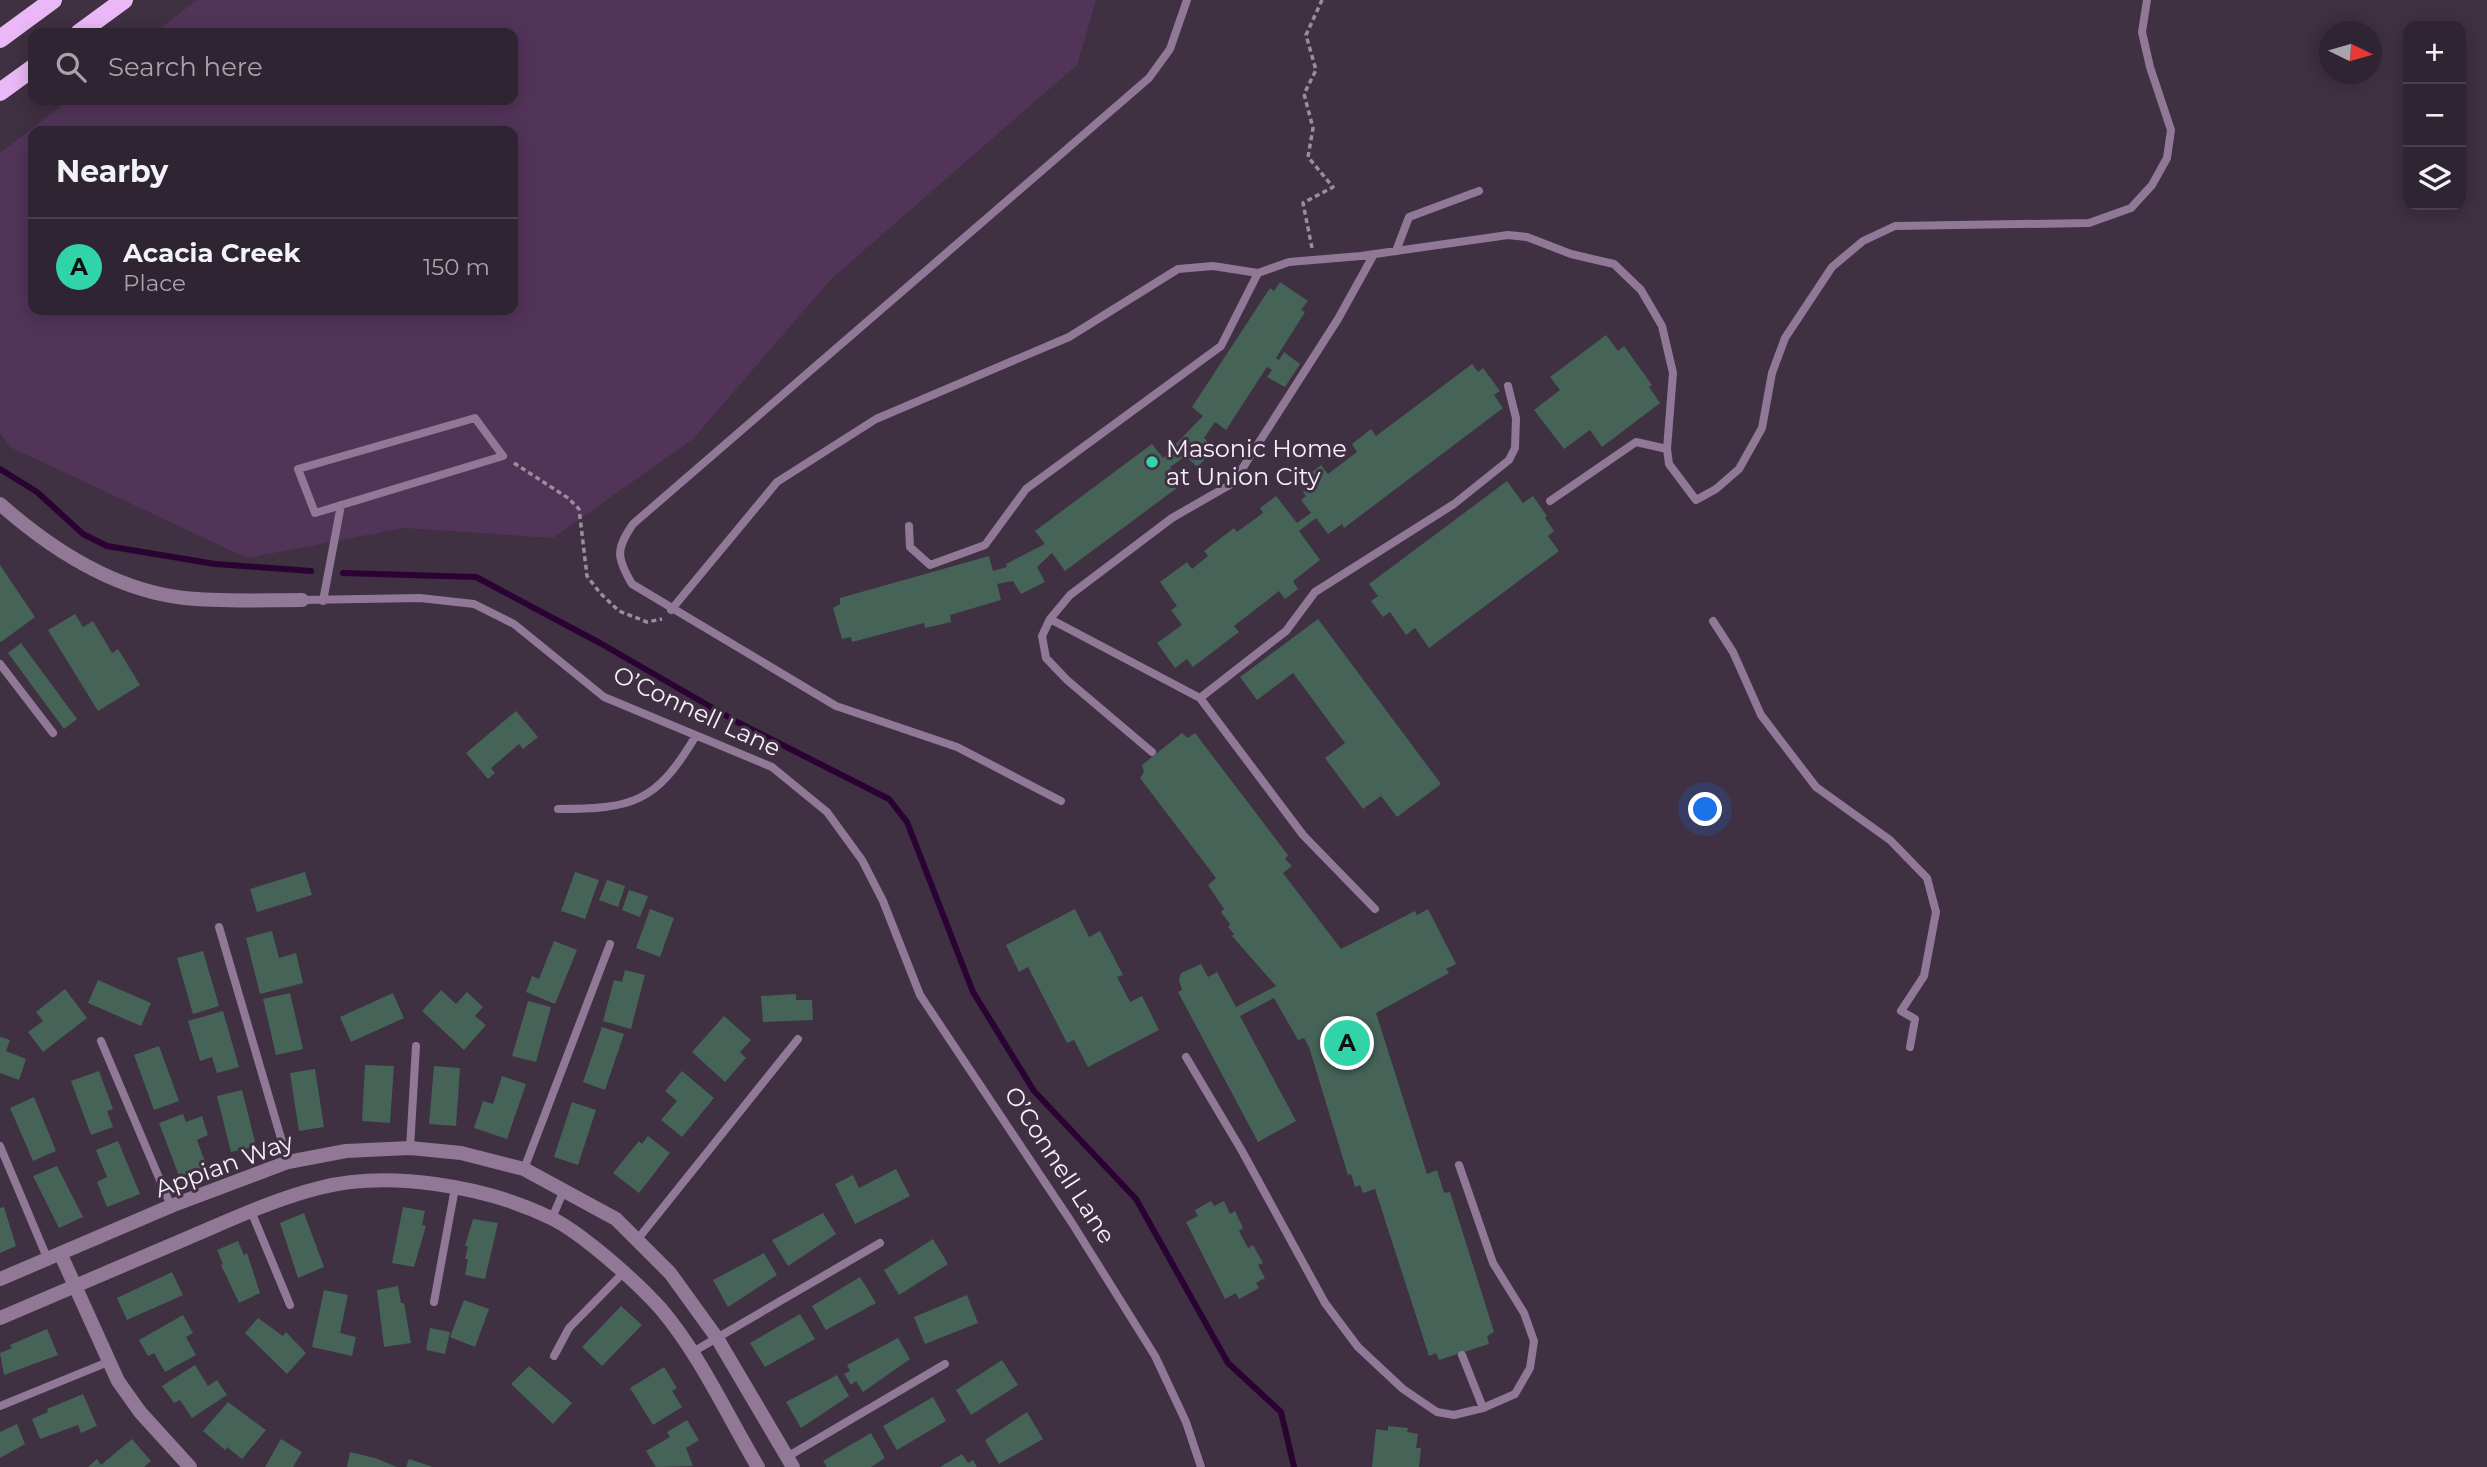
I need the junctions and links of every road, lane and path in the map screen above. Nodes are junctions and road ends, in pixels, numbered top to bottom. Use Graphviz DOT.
graph roads {
  1 [pos="53,0"];
  2 [pos="124,0"];
  3 [pos="1187,0"];
  4 [pos="1322,0"];
  5 [pos="2147,0"];
  6 [pos="86,28"];
  7 [pos="0,39"];
  8 [pos="28,72"];
  9 [pos="0,92"];
  10 [pos="1479,191"];
  11 [pos="1396,251"];
  12 [pos="1374,254"];
  13 [pos="1314,260"];
  14 [pos="1258,273"];
  15 [pos="1507,386"];
  16 [pos="1667,449"];
  17 [pos="503,456"];
  18 [pos="1550,501"];
  19 [pos="0,504"];
  20 [pos="341,505"];
  21 [pos="909,526"];
  22 [pos="302,600"];
  23 [pos="323,601"];
  24 [pos="671,610"];
  25 [pos="1050,619"];
  26 [pos="1713,621"];
  27 [pos="0,664"];
  28 [pos="1200,698"];
  29 [pos="52,733"];
  30 [pos="695,737"];
  31 [pos="1152,752"];
  32 [pos="1061,801"];
  33 [pos="558,809"];
  34 [pos="1375,909"];
  35 [pos="219,928"];
  36 [pos="610,944"];
  37 [pos="799,1040"];
  38 [pos="101,1041"];
  39 [pos="416,1046"];
  40 [pos="1910,1047"];
  41 [pos="1186,1057"];
  42 [pos="0,1146"];
  43 [pos="410,1147"];
  44 [pos="288,1163"];
  45 [pos="1459,1165"];
  46 [pos="524,1169"];
  47 [pos="455,1188"];
  48 [pos="564,1190"];
  49 [pos="171,1206"];
  50 [pos="251,1212"];
  51 [pos="552,1218"];
  52 [pos="638,1240"];
  53 [pos="880,1242"];
  54 [pos="55,1258"];
  55 [pos="624,1272"];
  56 [pos="0,1279"];
  57 [pos="74,1287"];
  58 [pos="434,1302"];
  59 [pos="290,1305"];
  60 [pos="0,1318"];
  61 [pos="716,1338"];
  62 [pos="691,1353"];
  63 [pos="1462,1355"];
  64 [pos="554,1356"];
  65 [pos="108,1362"];
  66 [pos="945,1364"];
  67 [pos="0,1406"];
  68 [pos="1483,1408"];
  69 [pos="790,1462"];
  70 [pos="189,1467"];
  71 [pos="758,1467"];
  72 [pos="1201,1467"];
  1 -- 7 [label="main road"];
  2 -- 6 [label="main road"];
  3 -- 24 [label="lane"];
  4 -- 13 [label="path"];
  5 -- 16 [label="lane"];
  8 -- 9 [label="main road"];
  10 -- 11 [label="lane"];
  11 -- 12 [label="lane"];
  11 -- 16 [label="lane"];
  12 -- 13 [label="lane"];
  12 -- 25 [label="lane"];
  13 -- 14 [label="lane"];
  14 -- 21 [label="lane"];
  14 -- 24 [label="lane"];
  15 -- 28 [label="lane"];
  16 -- 18 [label="lane"];
  17 -- 20 [label="lane"];
  17 -- 20 [label="lane"];
  17 -- 24 [label="path"];
  19 -- 22 [label="street, O’Connell Lane"];
  20 -- 23 [label="lane"];
  22 -- 23 [label="lane, O’Connell Lane"];
  23 -- 30 [label="lane, O’Connell Lane"];
  24 -- 32 [label="lane"];
  25 -- 28 [label="lane"];
  25 -- 31 [label="lane"];
  26 -- 40 [label="lane"];
  27 -- 29 [label="lane"];
  28 -- 34 [label="lane"];
  30 -- 33 [label="lane"];
  30 -- 72 [label="lane, O’Connell Lane"];
  35 -- 44 [label="lane"];
  36 -- 46 [label="lane"];
  37 -- 52 [label="lane"];
  38 -- 49 [label="lane"];
  39 -- 43 [label="lane"];
  41 -- 68 [label="lane"];
  42 -- 54 [label="lane"];
  43 -- 44 [label="street, Appian Way"];
  43 -- 46 [label="street, Appian Way"];
  44 -- 49 [label="street, Appian Way"];
  45 -- 68 [label="lane"];
  46 -- 48 [label="street, Appian Way"];
  47 -- 50 [label="street"];
  47 -- 51 [label="street"];
  47 -- 58 [label="lane"];
  48 -- 51 [label="lane"];
  48 -- 52 [label="street, Appian Way"];
  49 -- 54 [label="street, Appian Way"];
  50 -- 57 [label="street"];
  50 -- 59 [label="lane"];
  51 -- 55 [label="street"];
  52 -- 61 [label="street, Appian Way"];
  53 -- 61 [label="lane"];
  54 -- 56 [label="street, Appian Way"];
  54 -- 57 [label="street"];
  55 -- 62 [label="street"];
  55 -- 64 [label="lane"];
  57 -- 60 [label="street"];
  57 -- 65 [label="street"];
  61 -- 62 [label="lane"];
  61 -- 69 [label="street, Appian Way"];
  62 -- 71 [label="street"];
  63 -- 68 [label="lane"];
  65 -- 67 [label="lane"];
  65 -- 70 [label="street"];
  66 -- 69 [label="lane"];
}
